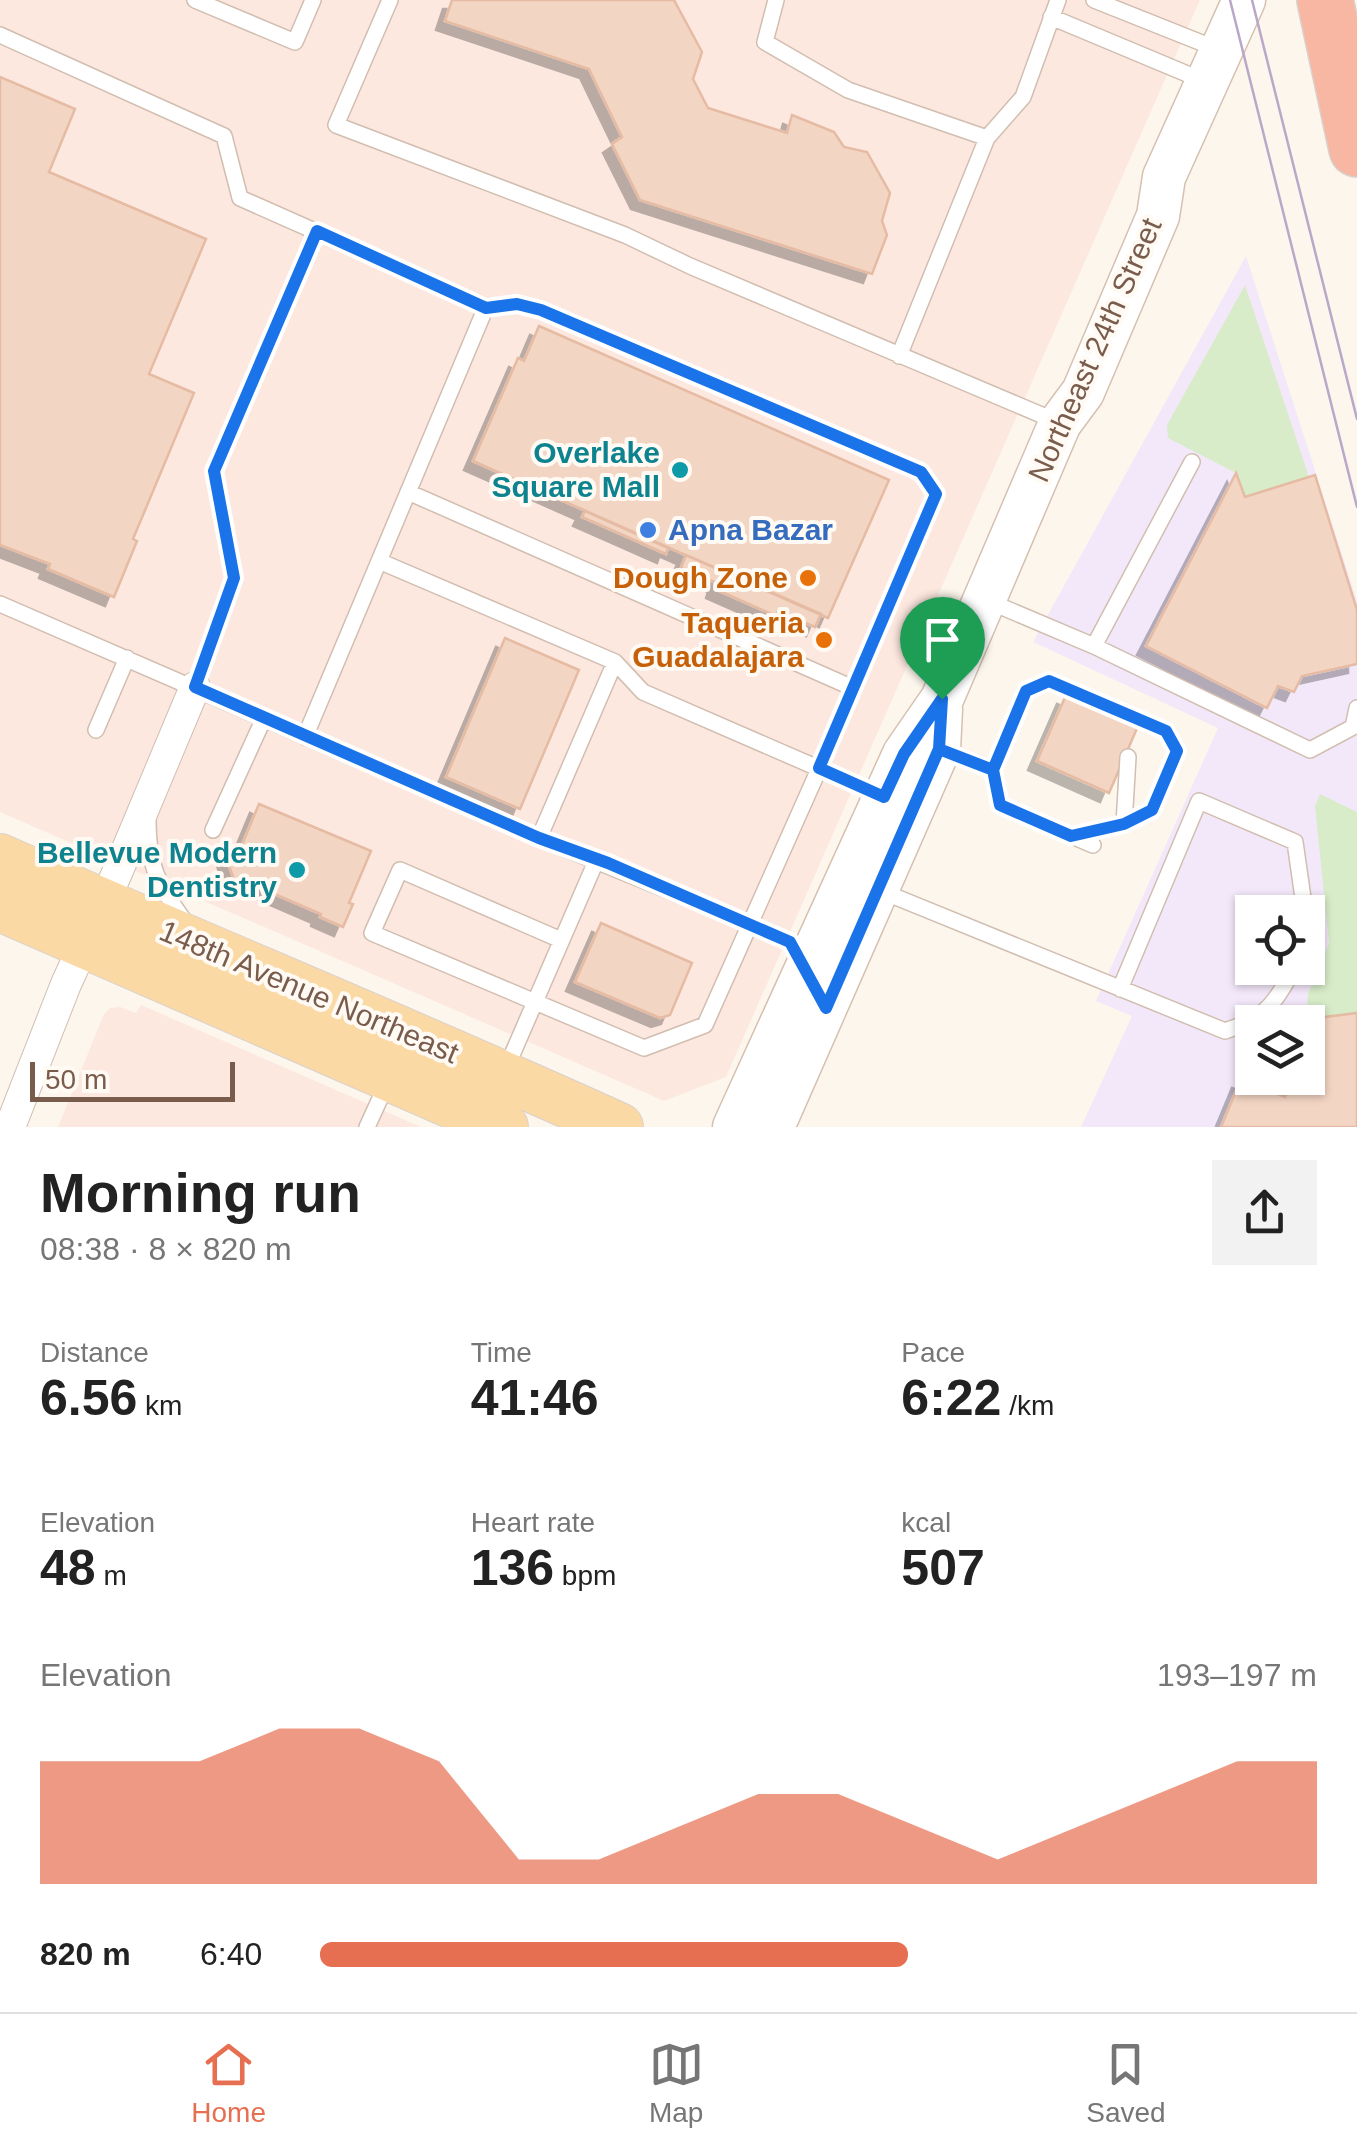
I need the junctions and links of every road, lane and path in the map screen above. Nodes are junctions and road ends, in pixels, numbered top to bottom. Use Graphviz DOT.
graph roads {
  1 [pos="195,0"];
  2 [pos="313,0"];
  3 [pos="390,0"];
  4 [pos="776,0"];
  5 [pos="1058,0"];
  6 [pos="1094,0"];
  7 [pos="1244,0"];
  8 [pos="1325,0"];
  9 [pos="1334,0"];
  10 [pos="1051,17"];
  11 [pos="0,35"];
  12 [pos="1214,66"];
  13 [pos="1353,109"];
  14 [pos="987,138"];
  15 [pos="317,231"];
  16 [pos="486,308"];
  17 [pos="900,356"];
  18 [pos="1060,423"];
  19 [pos="1192,462"];
  20 [pos="408,492"];
  21 [pos="380,560"];
  22 [pos="984,599"];
  23 [pos="0,604"];
  24 [pos="1094,646"];
  25 [pos="128,658"];
  26 [pos="615,662"];
  27 [pos="195,687"];
  28 [pos="853,688"];
  29 [pos="942,699"];
  30 [pos="1357,708"];
  31 [pos="264,718"];
  32 [pos="96,730"];
  33 [pos="304,737"];
  34 [pos="939,749"];
  35 [pos="1128,757"];
  36 [pos="819,768"];
  37 [pos="993,770"];
  38 [pos="884,797"];
  39 [pos="148,799"];
  40 [pos="1124,824"];
  41 [pos="213,830"];
  42 [pos="1071,836"];
  43 [pos="539,838"];
  44 [pos="1093,845"];
  45 [pos="0,858"];
  46 [pos="597,859"];
  47 [pos="878,889"];
  48 [pos="1303,895"];
  49 [pos="0,907"];
  50 [pos="748,922"];
  51 [pos="93,924"];
  52 [pos="561,940"];
  53 [pos="202,946"];
  54 [pos="805,970"];
  55 [pos="1284,985"];
  56 [pos="1120,989"];
  57 [pos="535,1000"];
  58 [pos="826,1008"];
  59 [pos="503,1074"];
  60 [pos="390,1077"];
  61 [pos="10,1127"];
  62 [pos="367,1127"];
  63 [pos="504,1127"];
  64 [pos="619,1127"];
  65 [pos="734,1127"];
  66 [pos="773,1127"];
  1 -- 2 [label="lane"];
  3 -- 17 [label="lane"];
  4 -- 14 [label="lane"];
  5 -- 10 [label="lane"];
  6 -- 12 [label="lane"];
  7 -- 12 [label="main road, Northeast 24th Street"];
  8 -- 13 [label="highway"];
  9 -- 13 [label="highway"];
  10 -- 12 [label="lane"];
  10 -- 14 [label="lane"];
  11 -- 15 [label="lane"];
  12 -- 18 [label="main road, Northeast 24th Street"];
  14 -- 17 [label="lane"];
  15 -- 16 [label="lane"];
  15 -- 27 [label="lane"];
  16 -- 20 [label="lane"];
  16 -- 28 [label="lane"];
  17 -- 18 [label="lane"];
  18 -- 22 [label="main road, Northeast 24th Street"];
  19 -- 24 [label="lane"];
  20 -- 21 [label="lane"];
  20 -- 28 [label="lane"];
  21 -- 26 [label="lane"];
  21 -- 33 [label="lane"];
  22 -- 24 [label="lane"];
  22 -- 29 [label="main road, Northeast 24th Street"];
  23 -- 25 [label="lane"];
  24 -- 30 [label="lane"];
  25 -- 27 [label="lane"];
  25 -- 32 [label="lane"];
  26 -- 36 [label="lane"];
  26 -- 43 [label="lane"];
  27 -- 31 [label="lane"];
  27 -- 39 [label="street"];
  28 -- 36 [label="lane"];
  29 -- 34 [label="main road, Northeast 24th Street"];
  29 -- 38 [label="main road, Northeast 24th Street"];
  31 -- 33 [label="lane"];
  31 -- 41 [label="lane"];
  33 -- 43 [label="lane"];
  34 -- 37 [label="lane"];
  34 -- 47 [label="main road, Northeast 24th Street"];
  35 -- 40 [label="lane"];
  36 -- 38 [label="lane"];
  36 -- 50 [label="lane"];
  37 -- 40 [label="lane"];
  37 -- 42 [label="lane"];
  38 -- 54 [label="main road, Northeast 24th Street"];
  39 -- 51 [label="street"];
  39 -- 53 [label="lane"];
  40 -- 42 [label="lane"];
  42 -- 44 [label="lane"];
  43 -- 46 [label="lane"];
  45 -- 51 [label="main road, 148th Avenue Northeast"];
  46 -- 50 [label="lane"];
  46 -- 52 [label="lane"];
  47 -- 56 [label="lane"];
  47 -- 58 [label="main road, Northeast 24th Street"];
  48 -- 56 [label="lane"];
  49 -- 51 [label="main road, 148th Avenue Northeast"];
  50 -- 54 [label="lane"];
  50 -- 57 [label="lane"];
  51 -- 53 [label="main road, 148th Avenue Northeast"];
  51 -- 60 [label="main road, 148th Avenue Northeast"];
  51 -- 61 [label="street"];
  52 -- 57 [label="lane"];
  52 -- 57 [label="lane"];
  53 -- 59 [label="main road, 148th Avenue Northeast"];
  54 -- 58 [label="main road"];
  54 -- 65 [label="main road, Northeast 24th Street"];
  55 -- 56 [label="lane"];
  57 -- 59 [label="lane"];
  58 -- 66 [label="main road, Northeast 24th Street"];
  59 -- 64 [label="main road, 148th Avenue Northeast"];
  60 -- 62 [label="lane"];
  60 -- 63 [label="main road, 148th Avenue Northeast"];
}
